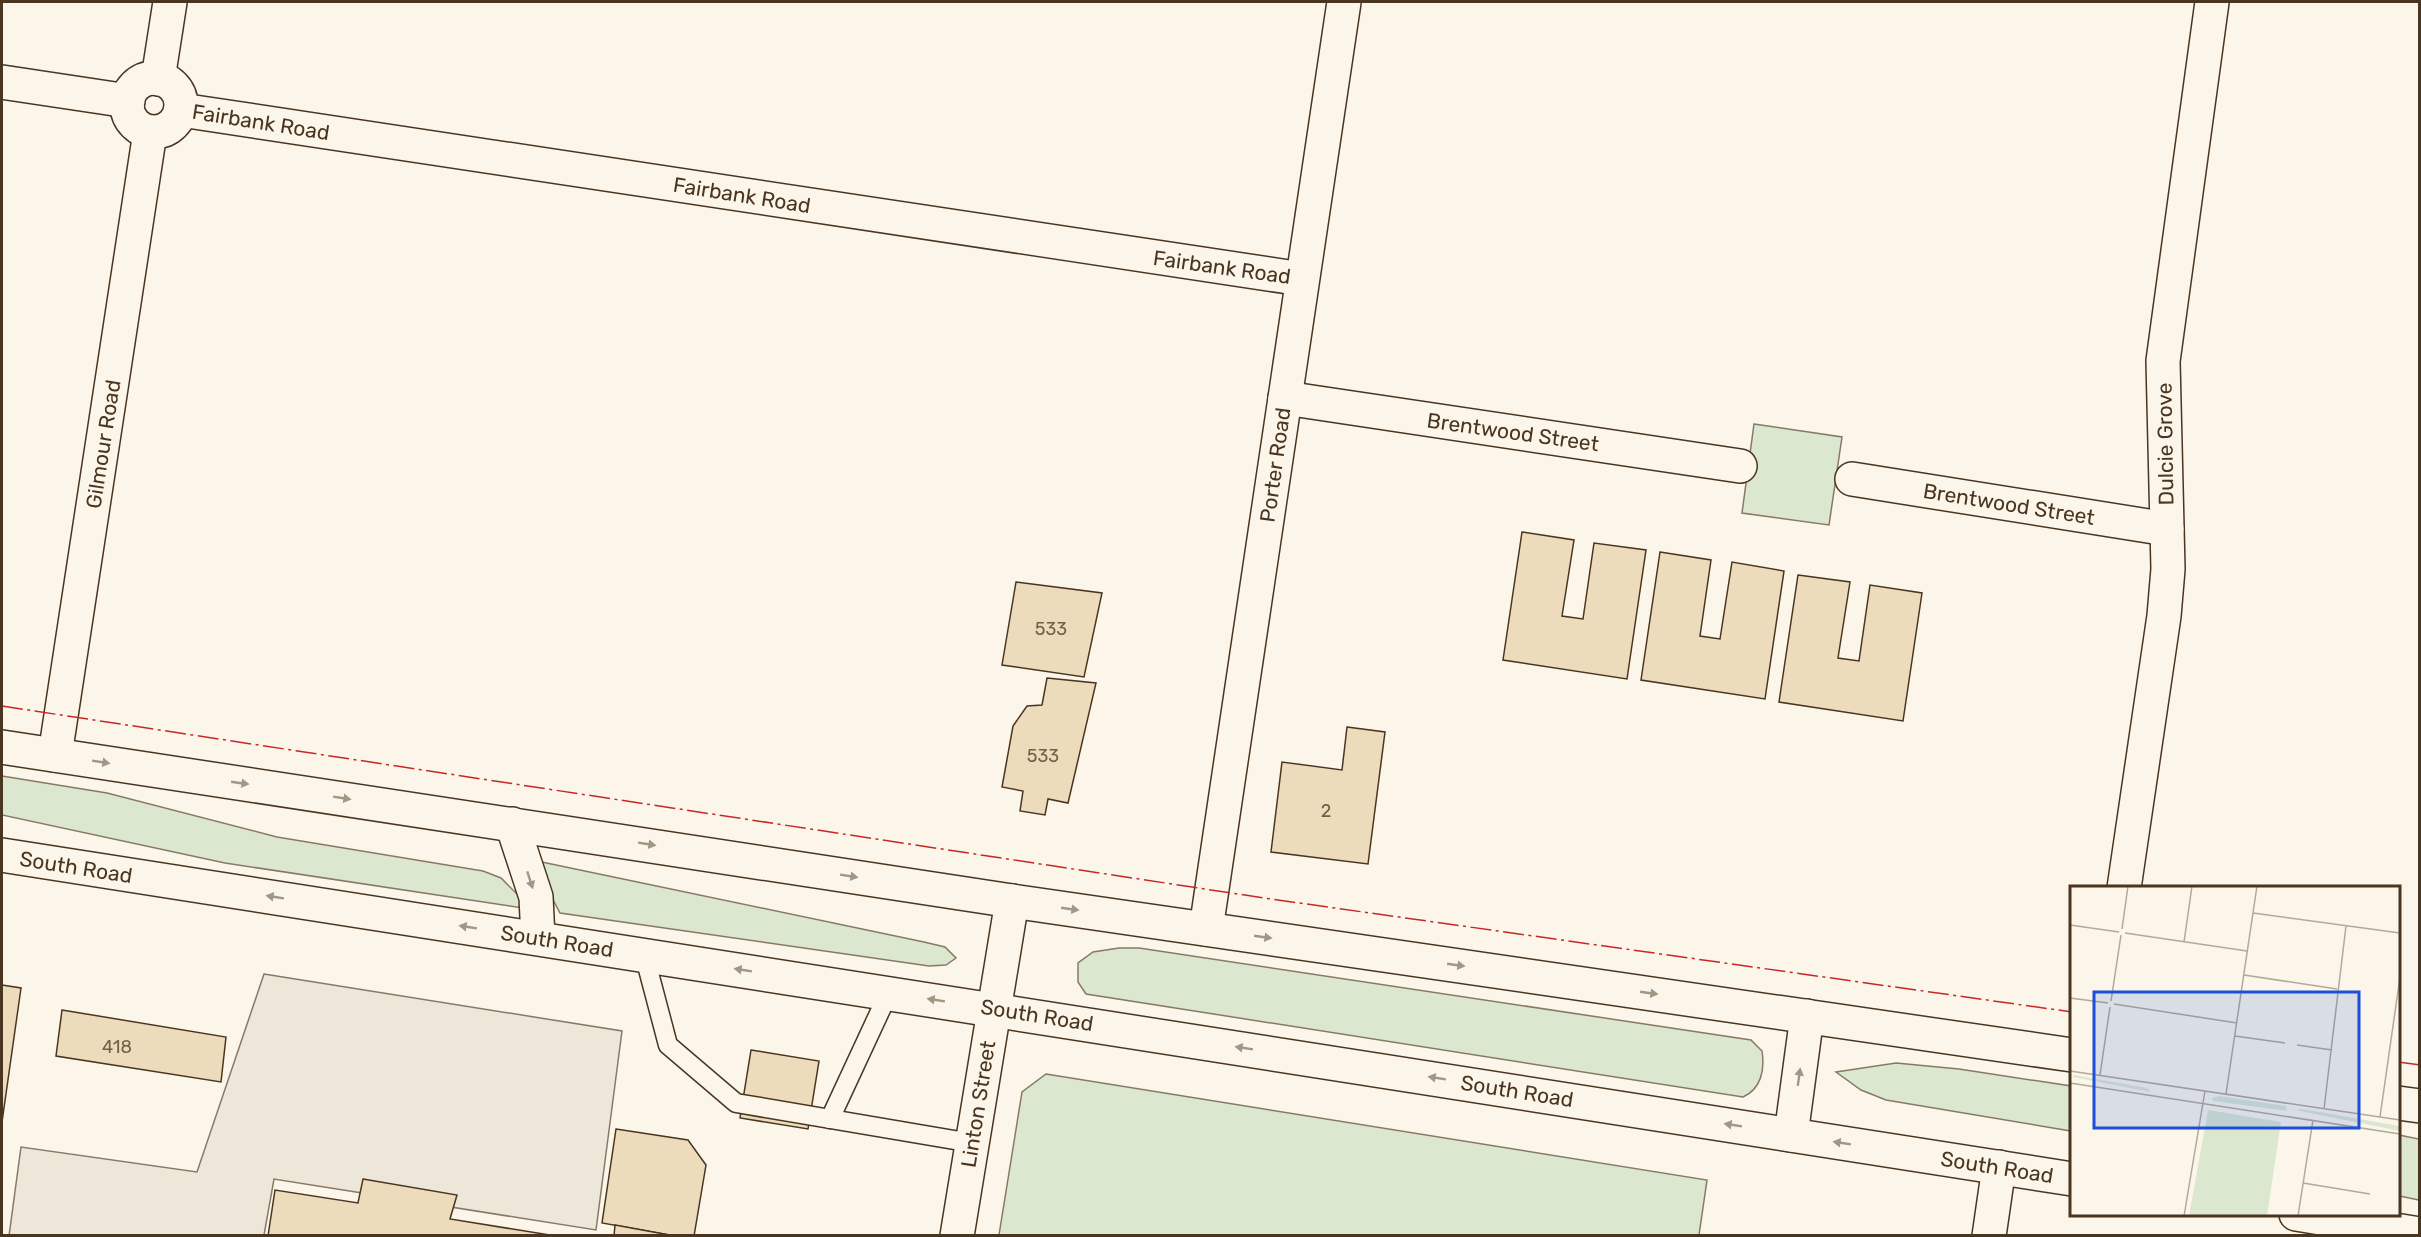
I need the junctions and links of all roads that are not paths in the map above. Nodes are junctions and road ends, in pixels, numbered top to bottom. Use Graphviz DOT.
graph roads {
  1 [pos="170,2"];
  2 [pos="1344,2"];
  3 [pos="2212,2"];
  4 [pos="159,79"];
  5 [pos="2,82"];
  6 [pos="128,101"];
  7 [pos="181,110"];
  8 [pos="150,132"];
  9 [pos="1302,279"];
  10 [pos="1285,398"];
  11 [pos="1740,466"];
  12 [pos="1852,479"];
  13 [pos="2167,529"];
  14 [pos="2,747"];
  15 [pos="55,755"];
  16 [pos="512,824"];
  17 [pos="2,855"];
  18 [pos="2124,886"];
  19 [pos="1012,901"];
  20 [pos="1206,929"];
  21 [pos="538,938"];
  22 [pos="644,954"];
  23 [pos="889,992"];
  24 [pos="994,1008"];
  25 [pos="1807,1016"];
  26 [pos="2070,1055"];
  27 [pos="2400,1103"];
  28 [pos="2420,1107"];
  29 [pos="830,1119"];
  30 [pos="1791,1134"];
  31 [pos="972,1143"];
  32 [pos="1999,1167"];
  33 [pos="2070,1179"];
  34 [pos="2303,1216"];
  35 [pos="2420,1234"];
  36 [pos="957,1236"];
  37 [pos="1989,1236"];
  1 -- 4 [label="main road"];
  2 -- 9 [label="main road, Porter Road"];
  3 -- 13 [label="main road, Dulcie Grove"];
  4 -- 6 [label="main road"];
  4 -- 7 [label="main road"];
  5 -- 6 [label="main road"];
  6 -- 8 [label="main road"];
  7 -- 8 [label="main road"];
  7 -- 9 [label="main road, Fairbank Road"];
  8 -- 15 [label="main road, Gilmour Road"];
  9 -- 10 [label="main road, Porter Road"];
  10 -- 11 [label="main road, Brentwood Street"];
  10 -- 20 [label="main road, Porter Road"];
  12 -- 13 [label="main road, Brentwood Street"];
  13 -- 18 [label="main road, Dulcie Grove"];
  14 -- 15 [label="main road"];
  15 -- 16 [label="main road, one-way"];
  16 -- 19 [label="main road, one-way"];
  16 -- 21 [label="main road, one-way"];
  21 -- 17 [label="main road, South Road, one-way"];
  19 -- 20 [label="main road, one-way"];
  19 -- 24 [label="main road, Linton Street"];
  20 -- 25 [label="main road, one-way"];
  21 -- 22 [label="main road, South Road"];
  23 -- 22 [label="main road, South Road, one-way"];
  22 -- 29 [label="lane"];
  24 -- 23 [label="main road, South Road, one-way"];
  23 -- 29 [label="lane"];
  30 -- 24 [label="main road, South Road, one-way"];
  24 -- 31 [label="main road, Linton Street"];
  25 -- 26 [label="main road"];
  30 -- 25 [label="main road, one-way"];
  27 -- 28 [label="main road"];
  29 -- 31 [label="lane"];
  32 -- 30 [label="main road, South Road, one-way"];
  31 -- 36 [label="main road, Linton Street"];
  32 -- 33 [label="main road, South Road"];
  32 -- 37 [label="main road"];
  34 -- 35 [label="main road"];
}
